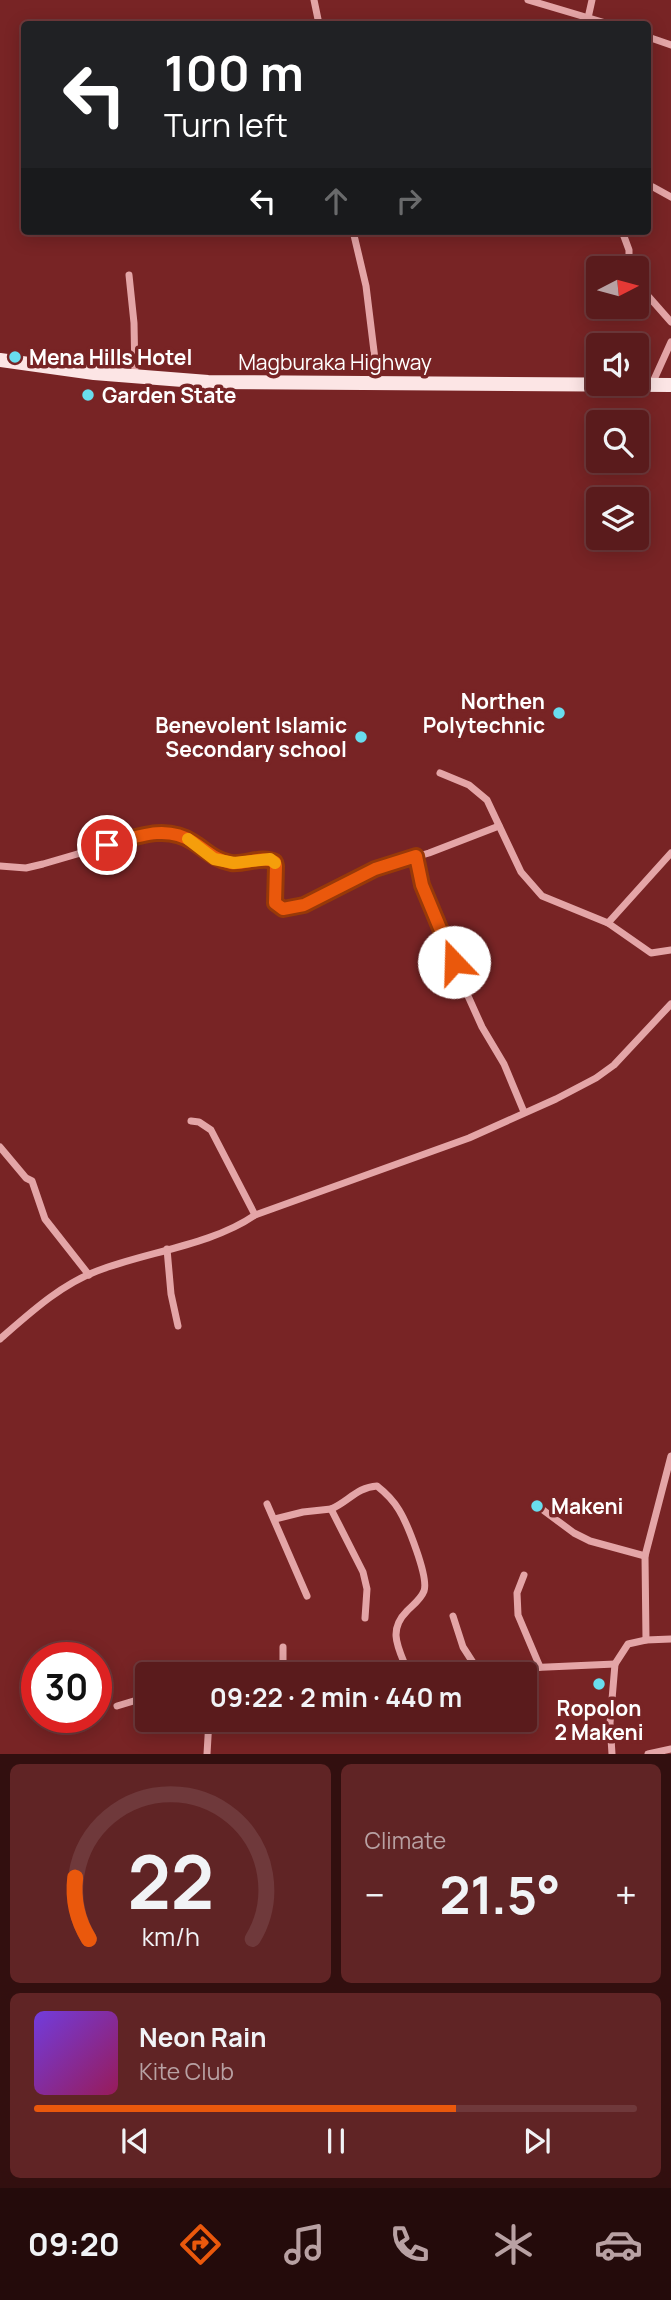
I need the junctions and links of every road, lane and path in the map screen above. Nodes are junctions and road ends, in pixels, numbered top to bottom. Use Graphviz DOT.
graph roads {
  1 [pos="314,0"];
  2 [pos="528,0"];
  3 [pos="592,0"];
  4 [pos="588,18"];
  5 [pos="318,21"];
  6 [pos="598,21"];
  7 [pos="651,38"];
  8 [pos="671,45"];
  9 [pos="653,187"];
  10 [pos="671,197"];
  11 [pos="354,235"];
  12 [pos="623,235"];
  13 [pos="629,256"];
  14 [pos="130,275"];
  15 [pos="649,297"];
  16 [pos="671,322"];
  17 [pos="671,342"];
  18 [pos="0,360"];
  19 [pos="135,377"];
  20 [pos="378,384"];
  21 [pos="651,385"];
  22 [pos="671,385"];
  23 [pos="440,773"];
  24 [pos="499,827"];
  25 [pos="671,853"];
  26 [pos="416,856"];
  27 [pos="0,866"];
  28 [pos="608,923"];
  29 [pos="671,950"];
  30 [pos="671,1004"];
  31 [pos="524,1112"];
  32 [pos="191,1121"];
  33 [pos="0,1147"];
  34 [pos="255,1215"];
  35 [pos="167,1249"];
  36 [pos="89,1275"];
  37 [pos="178,1326"];
  38 [pos="0,1339"];
  39 [pos="671,1456"];
  40 [pos="267,1504"];
  41 [pos="331,1509"];
  42 [pos="543,1510"];
  43 [pos="275,1519"];
  44 [pos="645,1556"];
  45 [pos="524,1575"];
  46 [pos="307,1596"];
  47 [pos="453,1616"];
  48 [pos="365,1618"];
  49 [pos="671,1639"];
  50 [pos="646,1640"];
  51 [pos="283,1647"];
  52 [pos="283,1662"];
  53 [pos="405,1662"];
  54 [pos="473,1662"];
  55 [pos="615,1664"];
  56 [pos="540,1667"];
  57 [pos="537,1668"];
  58 [pos="135,1701"];
  59 [pos="117,1706"];
  60 [pos="208,1732"];
  61 [pos="671,1749"];
  62 [pos="207,1754"];
  63 [pos="612,1754"];
  64 [pos="648,1754"];
  1 -- 5 [label="street"];
  2 -- 4 [label="street"];
  3 -- 4 [label="street"];
  4 -- 6 [label="street"];
  7 -- 8 [label="street"];
  9 -- 10 [label="street"];
  11 -- 20 [label="street"];
  12 -- 13 [label="street"];
  14 -- 19 [label="street"];
  15 -- 16 [label="street"];
  17 -- 21 [label="street"];
  18 -- 19 [label="main road, Magburaka Highway"];
  19 -- 20 [label="main road, Magburaka Highway"];
  20 -- 21 [label="main road, Magburaka Highway"];
  21 -- 22 [label="main road, Magburaka Highway"];
  23 -- 24 [label="street"];
  24 -- 26 [label="street"];
  24 -- 28 [label="street"];
  25 -- 28 [label="street"];
  26 -- 27 [label="street"];
  26 -- 31 [label="street"];
  28 -- 29 [label="street"];
  30 -- 31 [label="street"];
  31 -- 34 [label="street"];
  32 -- 34 [label="street"];
  33 -- 36 [label="street"];
  34 -- 35 [label="street"];
  35 -- 36 [label="street"];
  35 -- 37 [label="street"];
  36 -- 38 [label="street"];
  39 -- 44 [label="street"];
  40 -- 43 [label="street"];
  41 -- 43 [label="street"];
  41 -- 48 [label="street"];
  41 -- 53 [label="street"];
  42 -- 44 [label="street"];
  43 -- 46 [label="street"];
  44 -- 50 [label="street"];
  45 -- 56 [label="street"];
  47 -- 54 [label="street"];
  49 -- 50 [label="street"];
  50 -- 55 [label="street"];
  51 -- 52 [label="street"];
  55 -- 56 [label="street"];
  55 -- 63 [label="street"];
  56 -- 57 [label="street"];
  58 -- 59 [label="street"];
  60 -- 62 [label="street"];
  61 -- 64 [label="street"];
}
